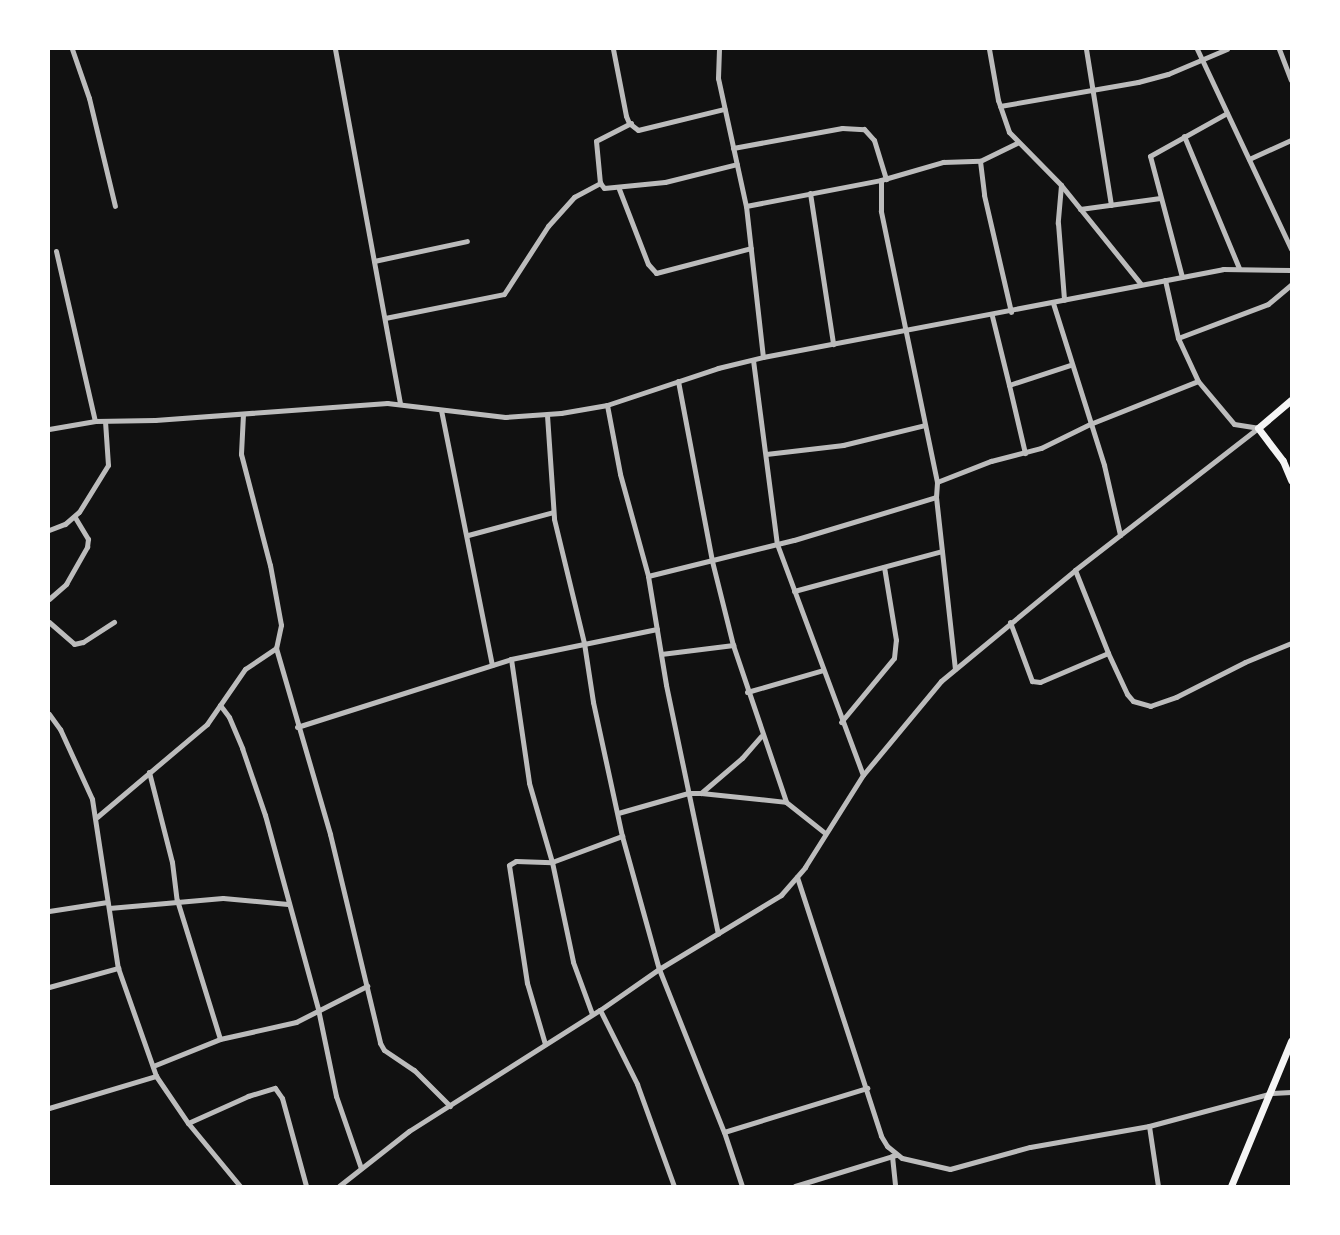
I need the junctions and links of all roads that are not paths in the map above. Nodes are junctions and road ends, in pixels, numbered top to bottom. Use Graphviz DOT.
graph roads {
  1 [pos="72,49"];
  2 [pos="335,49"];
  3 [pos="613,49"];
  4 [pos="719,49"];
  5 [pos="989,49"];
  6 [pos="1086,49"];
  7 [pos="1197,49"];
  8 [pos="1227,49"];
  9 [pos="1279,49"];
  10 [pos="1201,59"];
  11 [pos="1291,80"];
  12 [pos="1092,90"];
  13 [pos="1000,106"];
  14 [pos="724,109"];
  15 [pos="1227,113"];
  16 [pos="631,124"];
  17 [pos="1184,136"];
  18 [pos="1291,140"];
  19 [pos="1017,143"];
  20 [pos="733,148"];
  21 [pos="1249,159"];
  22 [pos="980,161"];
  23 [pos="737,164"];
  24 [pos="884,179"];
  25 [pos="600,183"];
  26 [pos="1061,185"];
  27 [pos="619,189"];
  28 [pos="810,193"];
  29 [pos="1160,198"];
  30 [pos="1111,205"];
  31 [pos="116,206"];
  32 [pos="746,206"];
  33 [pos="1080,209"];
  34 [pos="467,241"];
  35 [pos="751,248"];
  36 [pos="1291,249"];
  37 [pos="56,251"];
  38 [pos="374,261"];
  39 [pos="1239,268"];
  40 [pos="1291,270"];
  41 [pos="1182,277"];
  42 [pos="1165,280"];
  43 [pos="1141,284"];
  44 [pos="1291,285"];
  45 [pos="1064,300"];
  46 [pos="1053,303"];
  47 [pos="1011,312"];
  48 [pos="992,316"];
  49 [pos="385,318"];
  50 [pos="908,332"];
  51 [pos="1178,338"];
  52 [pos="833,344"];
  53 [pos="763,357"];
  54 [pos="753,360"];
  55 [pos="1070,365"];
  56 [pos="678,381"];
  57 [pos="1198,381"];
  58 [pos="1008,385"];
  59 [pos="1291,400"];
  60 [pos="400,403"];
  61 [pos="607,405"];
  62 [pos="441,410"];
  63 [pos="243,414"];
  64 [pos="546,415"];
  65 [pos="95,421"];
  66 [pos="105,421"];
  67 [pos="1090,424"];
  68 [pos="925,425"];
  69 [pos="1258,428"];
  70 [pos="49,429"];
  71 [pos="1025,453"];
  72 [pos="766,454"];
  73 [pos="1291,480"];
  74 [pos="938,482"];
  75 [pos="936,497"];
  76 [pos="553,512"];
  77 [pos="75,517"];
  78 [pos="49,530"];
  79 [pos="468,535"];
  80 [pos="1120,535"];
  81 [pos="777,544"];
  82 [pos="942,551"];
  83 [pos="712,561"];
  84 [pos="884,567"];
  85 [pos="1075,570"];
  86 [pos="648,576"];
  87 [pos="794,590"];
  88 [pos="49,599"];
  89 [pos="49,622"];
  90 [pos="114,622"];
  91 [pos="1010,622"];
  92 [pos="658,629"];
  93 [pos="584,643"];
  94 [pos="1291,643"];
  95 [pos="733,645"];
  96 [pos="276,648"];
  97 [pos="1108,653"];
  98 [pos="661,654"];
  99 [pos="511,659"];
  100 [pos="492,665"];
  101 [pos="955,669"];
  102 [pos="823,670"];
  103 [pos="747,692"];
  104 [pos="220,704"];
  105 [pos="49,714"];
  106 [pos="841,722"];
  107 [pos="297,726"];
  108 [pos="761,736"];
  109 [pos="148,772"];
  110 [pos="863,775"];
  111 [pos="688,793"];
  112 [pos="701,793"];
  113 [pos="786,802"];
  114 [pos="618,813"];
  115 [pos="97,817"];
  116 [pos="825,833"];
  117 [pos="622,836"];
  118 [pos="552,862"];
  119 [pos="797,877"];
  120 [pos="177,900"];
  121 [pos="107,902"];
  122 [pos="288,904"];
  123 [pos="109,908"];
  124 [pos="49,911"];
  125 [pos="718,934"];
  126 [pos="118,968"];
  127 [pos="658,969"];
  128 [pos="367,986"];
  129 [pos="49,987"];
  130 [pos="318,1009"];
  131 [pos="600,1010"];
  132 [pos="592,1014"];
  133 [pos="220,1039"];
  134 [pos="1291,1041"];
  135 [pos="545,1044"];
  136 [pos="152,1066"];
  137 [pos="156,1076"];
  138 [pos="867,1088"];
  139 [pos="1291,1092"];
  140 [pos="1272,1093"];
  141 [pos="450,1106"];
  142 [pos="49,1108"];
  143 [pos="188,1123"];
  144 [pos="1149,1126"];
  145 [pos="724,1132"];
  146 [pos="894,1155"];
  147 [pos="361,1168"];
  148 [pos="240,1186"];
  149 [pos="306,1186"];
  150 [pos="339,1186"];
  151 [pos="674,1186"];
  152 [pos="742,1186"];
  153 [pos="795,1186"];
  154 [pos="895,1186"];
  155 [pos="1158,1186"];
  156 [pos="1231,1186"];
  1 -- 31 [label="street"];
  2 -- 38 [label="street"];
  3 -- 16 [label="street"];
  4 -- 14 [label="street"];
  5 -- 13 [label="street"];
  6 -- 12 [label="street"];
  7 -- 10 [label="street"];
  8 -- 10 [label="street"];
  9 -- 11 [label="street"];
  10 -- 12 [label="street"];
  10 -- 15 [label="street"];
  12 -- 13 [label="street"];
  12 -- 30 [label="street"];
  13 -- 19 [label="street"];
  14 -- 16 [label="street"];
  14 -- 20 [label="street"];
  15 -- 17 [label="street"];
  15 -- 21 [label="street"];
  16 -- 25 [label="street"];
  17 -- 29 [label="street"];
  17 -- 39 [label="street"];
  18 -- 21 [label="street"];
  19 -- 22 [label="street"];
  19 -- 26 [label="street"];
  20 -- 23 [label="street"];
  20 -- 24 [label="street"];
  21 -- 36 [label="street"];
  22 -- 24 [label="street"];
  22 -- 47 [label="street"];
  23 -- 27 [label="street"];
  23 -- 32 [label="street"];
  24 -- 28 [label="street"];
  24 -- 50 [label="street"];
  25 -- 27 [label="street"];
  25 -- 49 [label="street"];
  26 -- 33 [label="street"];
  26 -- 45 [label="street"];
  27 -- 35 [label="street"];
  28 -- 32 [label="street"];
  28 -- 52 [label="street"];
  29 -- 30 [label="street"];
  29 -- 41 [label="street"];
  30 -- 33 [label="street"];
  32 -- 35 [label="street"];
  33 -- 43 [label="street"];
  34 -- 38 [label="street"];
  35 -- 53 [label="street"];
  37 -- 65 [label="street"];
  38 -- 49 [label="street"];
  39 -- 40 [label="street"];
  39 -- 41 [label="street"];
  41 -- 42 [label="street"];
  42 -- 43 [label="street"];
  42 -- 51 [label="street"];
  43 -- 45 [label="street"];
  44 -- 51 [label="street"];
  45 -- 46 [label="street"];
  46 -- 47 [label="street"];
  46 -- 55 [label="street"];
  47 -- 48 [label="street"];
  48 -- 50 [label="street"];
  48 -- 58 [label="street"];
  49 -- 60 [label="street"];
  50 -- 52 [label="street"];
  50 -- 68 [label="street"];
  51 -- 57 [label="street"];
  52 -- 53 [label="street"];
  53 -- 54 [label="street"];
  54 -- 56 [label="street"];
  54 -- 72 [label="street"];
  55 -- 58 [label="street"];
  55 -- 67 [label="street"];
  56 -- 61 [label="street"];
  56 -- 83 [label="street"];
  57 -- 67 [label="street"];
  57 -- 69 [label="street"];
  58 -- 71 [label="street"];
  59 -- 69 [label="main road"];
  60 -- 62 [label="street"];
  60 -- 63 [label="street"];
  61 -- 64 [label="street"];
  61 -- 86 [label="street"];
  62 -- 64 [label="street"];
  62 -- 79 [label="street"];
  63 -- 66 [label="street"];
  63 -- 96 [label="street"];
  64 -- 76 [label="street"];
  65 -- 66 [label="street"];
  65 -- 70 [label="street"];
  66 -- 77 [label="street"];
  67 -- 71 [label="street"];
  67 -- 80 [label="street"];
  68 -- 72 [label="street"];
  68 -- 74 [label="street"];
  69 -- 73 [label="main road"];
  69 -- 80 [label="street"];
  71 -- 74 [label="street"];
  72 -- 81 [label="street"];
  74 -- 75 [label="street"];
  75 -- 81 [label="street"];
  75 -- 82 [label="street"];
  76 -- 79 [label="street"];
  76 -- 93 [label="street"];
  77 -- 78 [label="street"];
  77 -- 88 [label="street"];
  79 -- 100 [label="street"];
  80 -- 85 [label="street"];
  81 -- 83 [label="street"];
  81 -- 87 [label="street"];
  82 -- 84 [label="street"];
  82 -- 101 [label="street"];
  83 -- 86 [label="street"];
  83 -- 95 [label="street"];
  84 -- 87 [label="street"];
  84 -- 106 [label="street"];
  85 -- 91 [label="street"];
  85 -- 97 [label="street"];
  86 -- 92 [label="street"];
  87 -- 102 [label="street"];
  89 -- 90 [label="street"];
  91 -- 97 [label="street"];
  91 -- 101 [label="street"];
  92 -- 93 [label="street"];
  92 -- 98 [label="street"];
  93 -- 99 [label="street"];
  93 -- 114 [label="street"];
  94 -- 97 [label="street"];
  95 -- 98 [label="street"];
  95 -- 103 [label="street"];
  96 -- 104 [label="street"];
  96 -- 107 [label="street"];
  98 -- 111 [label="street"];
  99 -- 100 [label="street"];
  99 -- 118 [label="street"];
  100 -- 107 [label="street"];
  101 -- 110 [label="street"];
  102 -- 103 [label="street"];
  102 -- 106 [label="street"];
  103 -- 108 [label="street"];
  104 -- 109 [label="street"];
  104 -- 122 [label="street"];
  105 -- 115 [label="street"];
  106 -- 110 [label="street"];
  107 -- 128 [label="street"];
  108 -- 112 [label="street"];
  108 -- 113 [label="street"];
  109 -- 115 [label="street"];
  109 -- 120 [label="street"];
  110 -- 116 [label="street"];
  111 -- 112 [label="street"];
  111 -- 114 [label="street"];
  111 -- 125 [label="street"];
  112 -- 113 [label="street"];
  113 -- 116 [label="street"];
  114 -- 117 [label="street"];
  115 -- 121 [label="street"];
  116 -- 119 [label="street"];
  117 -- 118 [label="street"];
  117 -- 127 [label="street"];
  118 -- 132 [label="street"];
  118 -- 135 [label="street"];
  119 -- 125 [label="street"];
  119 -- 138 [label="street"];
  120 -- 122 [label="street"];
  120 -- 123 [label="street"];
  120 -- 133 [label="street"];
  121 -- 123 [label="street"];
  121 -- 124 [label="street"];
  122 -- 130 [label="street"];
  123 -- 126 [label="street"];
  125 -- 127 [label="street"];
  126 -- 129 [label="street"];
  126 -- 136 [label="street"];
  127 -- 131 [label="street"];
  127 -- 145 [label="street"];
  128 -- 130 [label="street"];
  128 -- 141 [label="street"];
  130 -- 133 [label="street"];
  130 -- 147 [label="street"];
  131 -- 132 [label="street"];
  131 -- 151 [label="street"];
  132 -- 135 [label="street"];
  133 -- 136 [label="street"];
  134 -- 140 [label="main road"];
  135 -- 141 [label="street"];
  136 -- 137 [label="street"];
  137 -- 142 [label="street"];
  137 -- 143 [label="street"];
  138 -- 145 [label="street"];
  138 -- 146 [label="street"];
  139 -- 140 [label="street"];
  140 -- 144 [label="street"];
  140 -- 156 [label="main road"];
  141 -- 147 [label="street"];
  143 -- 148 [label="street"];
  143 -- 149 [label="street"];
  144 -- 146 [label="street"];
  144 -- 155 [label="street"];
  145 -- 152 [label="street"];
  146 -- 153 [label="street"];
  146 -- 154 [label="street"];
  147 -- 150 [label="street"];
}
